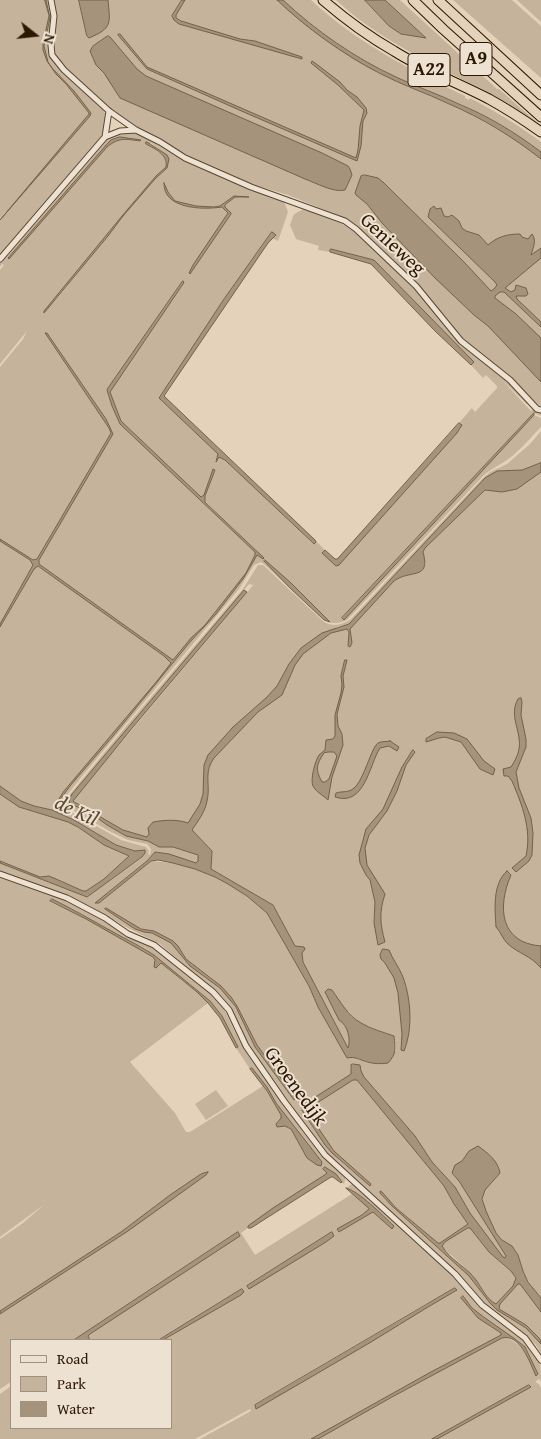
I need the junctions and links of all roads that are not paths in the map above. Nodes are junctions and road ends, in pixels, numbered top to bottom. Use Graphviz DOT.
graph roads {
  1 [pos="51,0"];
  2 [pos="323,0"];
  3 [pos="413,0"];
  4 [pos="438,0"];
  5 [pos="541,95"];
  6 [pos="109,111"];
  7 [pos="541,117"];
  8 [pos="136,130"];
  9 [pos="541,132"];
  10 [pos="105,137"];
  11 [pos="0,259"];
  12 [pos="541,410"];
  13 [pos="0,874"];
  14 [pos="541,1360"];
  1 -- 6 [label="street, Genieweg"];
  2 -- 9 [label="highway, A22"];
  3 -- 7 [label="highway, A9"];
  4 -- 5 [label="highway, A9"];
  6 -- 8 [label="street, Genieweg"];
  6 -- 10 [label="street"];
  8 -- 10 [label="street"];
  8 -- 12 [label="street, Genieweg"];
  10 -- 11 [label="street"];
  13 -- 14 [label="street, Groenedijk"];
}
